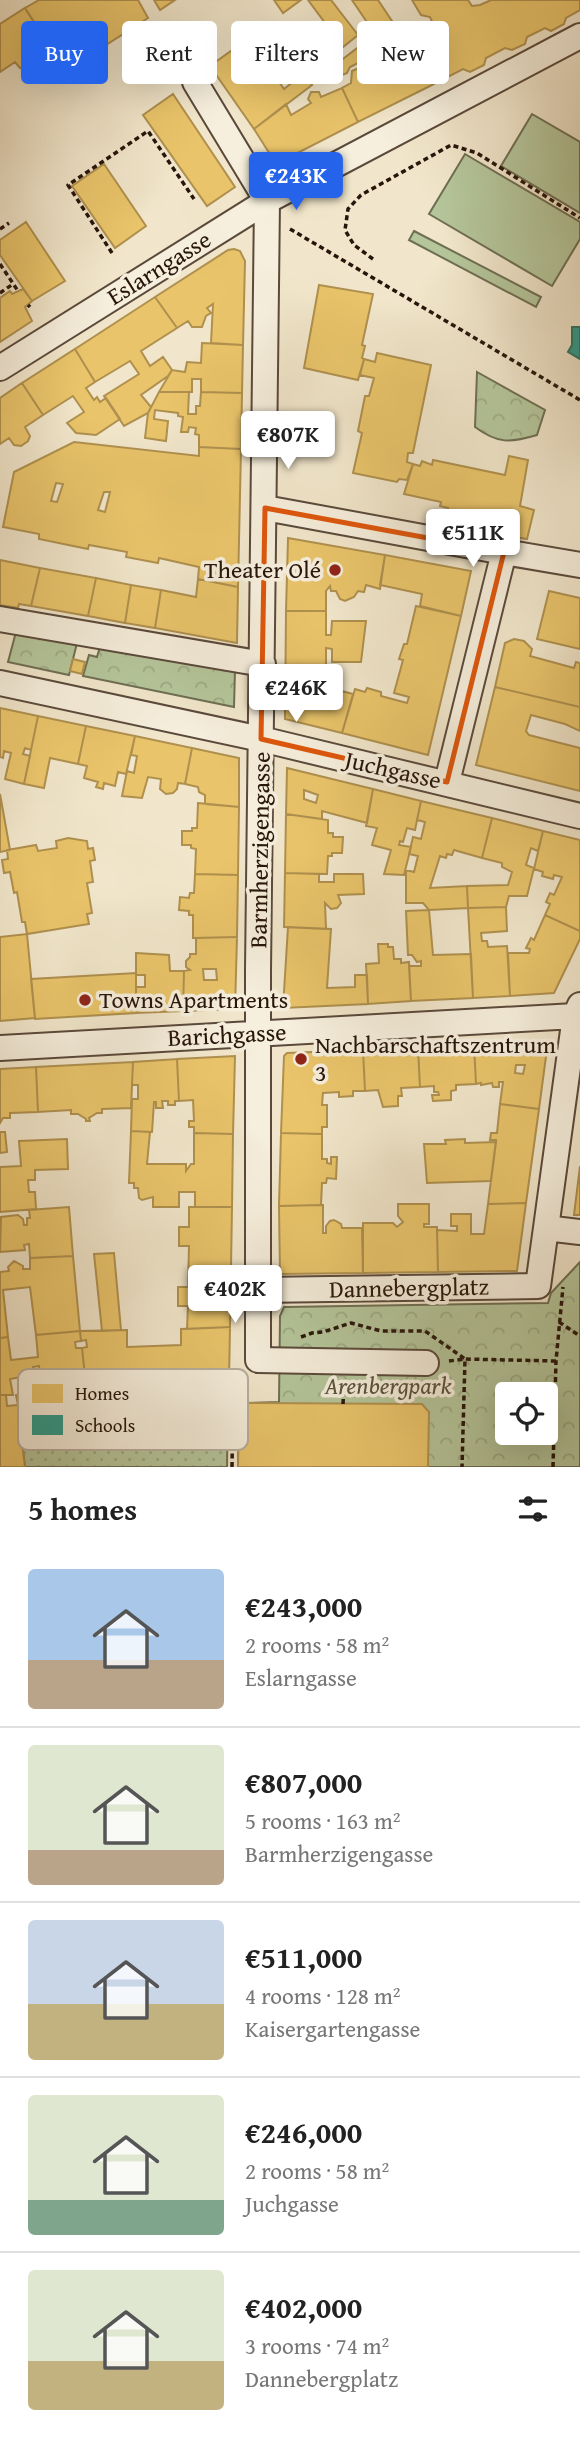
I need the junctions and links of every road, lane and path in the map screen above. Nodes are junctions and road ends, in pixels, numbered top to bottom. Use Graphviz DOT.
graph roads {
  1 [pos="580,36"];
  2 [pos="196,84"];
  3 [pos="194,200"];
  4 [pos="267,201"];
  5 [pos="580,218"];
  6 [pos="9,223"];
  7 [pos="282,224"];
  8 [pos="0,229"];
  9 [pos="113,253"];
  10 [pos="373,259"];
  11 [pos="0,264"];
  12 [pos="13,284"];
  13 [pos="18,291"];
  14 [pos="0,293"];
  15 [pos="0,368"];
  16 [pos="580,400"];
  17 [pos="265,508"];
  18 [pos="504,552"];
  19 [pos="580,565"];
  20 [pos="0,619"];
  21 [pos="263,664"];
  22 [pos="0,683"];
  23 [pos="261,739"];
  24 [pos="447,782"];
  25 [pos="580,816"];
  26 [pos="578,1013"];
  27 [pos="259,1033"];
  28 [pos="0,1048"];
  29 [pos="546,1228"];
  30 [pos="580,1232"];
  31 [pos="564,1278"];
  32 [pos="258,1290"];
  33 [pos="559,1322"];
  34 [pos="580,1336"];
  35 [pos="465,1359"];
  36 [pos="258,1360"];
  37 [pos="290,1361"];
  38 [pos="556,1361"];
  39 [pos="426,1363"];
  40 [pos="248,1376"];
  41 [pos="462,1467"];
  42 [pos="553,1467"];
  1 -- 4 [label="street, Eslarngasse"];
  2 -- 4 [label="street"];
  3 -- 9 [label="path"];
  4 -- 15 [label="street, Eslarngasse"];
  4 -- 17 [label="street, Barmherzigengasse"];
  5 -- 10 [label="path"];
  6 -- 8 [label="path"];
  7 -- 16 [label="path"];
  11 -- 12 [label="path"];
  12 -- 13 [label="path"];
  12 -- 14 [label="path"];
  17 -- 18 [label="street"];
  17 -- 21 [label="street, Barmherzigengasse"];
  18 -- 19 [label="street"];
  18 -- 24 [label="street"];
  20 -- 21 [label="street"];
  21 -- 23 [label="street, Barmherzigengasse"];
  22 -- 23 [label="street, Juchgasse"];
  23 -- 24 [label="street, Juchgasse"];
  23 -- 27 [label="street, Barmherzigengasse"];
  24 -- 25 [label="street, Juchgasse"];
  26 -- 27 [label="street, Barichgasse"];
  26 -- 29 [label="street"];
  27 -- 28 [label="street, Barichgasse"];
  27 -- 32 [label="street, Barmherzigengasse"];
  29 -- 30 [label="street"];
  29 -- 32 [label="street, Dannebergplatz"];
  31 -- 33 [label="path"];
  32 -- 36 [label="street"];
  33 -- 34 [label="path"];
  33 -- 38 [label="path"];
  35 -- 37 [label="path"];
  35 -- 38 [label="path"];
  35 -- 39 [label="path"];
  35 -- 41 [label="path"];
  36 -- 37 [label="street"];
  36 -- 40 [label="path"];
  37 -- 39 [label="street"];
  38 -- 42 [label="path"];
}
